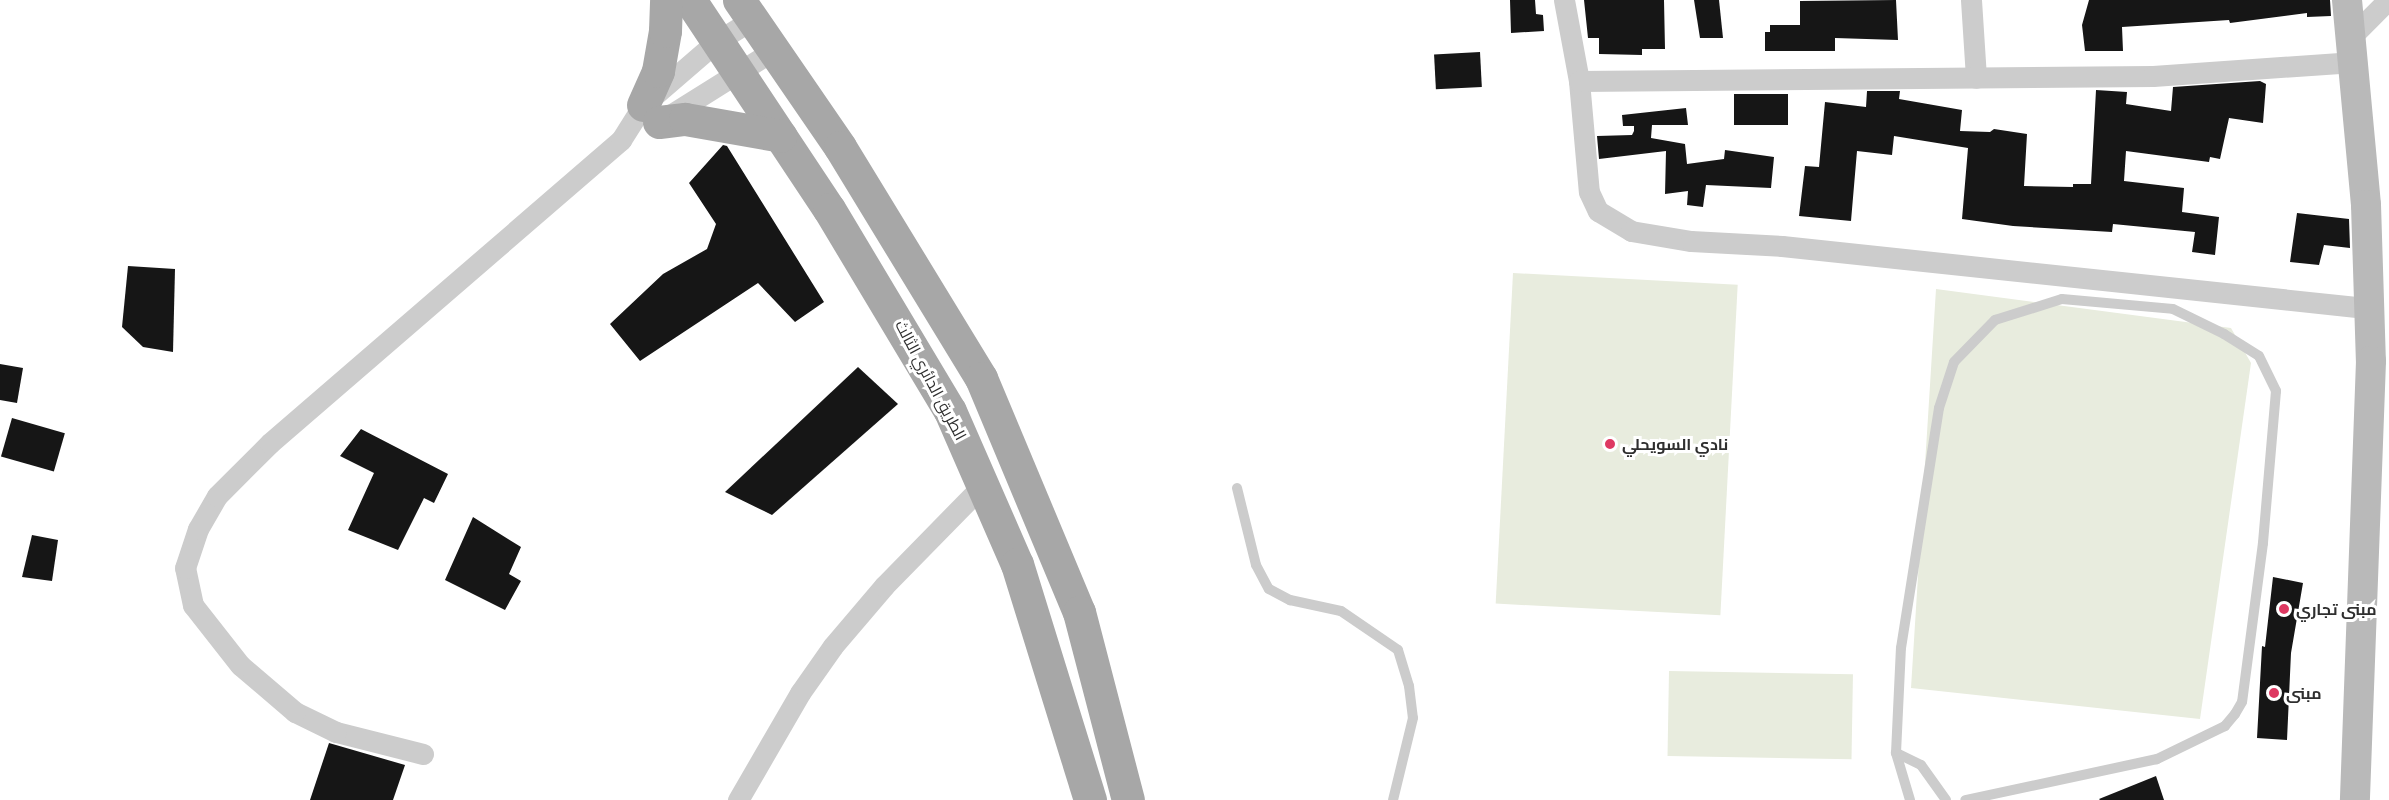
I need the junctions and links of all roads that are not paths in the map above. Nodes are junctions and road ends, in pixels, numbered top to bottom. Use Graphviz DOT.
graph roads {
  1 [pos="666,0"];
  2 [pos="690,0"];
  3 [pos="1564,0"];
  4 [pos="1971,0"];
  5 [pos="2347,0"];
  6 [pos="2388,0"];
  7 [pos="746,9"];
  8 [pos="716,42"];
  9 [pos="774,50"];
  10 [pos="2351,50"];
  11 [pos="736,71"];
  12 [pos="1976,78"];
  13 [pos="1579,81"];
  14 [pos="651,114"];
  15 [pos="781,136"];
  16 [pos="2366,308"];
  17 [pos="2380,361"];
  18 [pos="983,485"];
  19 [pos="1236,488"];
  20 [pos="1896,753"];
  21 [pos="423,754"];
  22 [pos="738,800"];
  23 [pos="1090,800"];
  24 [pos="1128,800"];
  25 [pos="1393,800"];
  26 [pos="1910,800"];
  27 [pos="1946,800"];
  28 [pos="1965,800"];
  29 [pos="2355,800"];
  1 -- 14 [label="main road"];
  2 -- 8 [label="main road, الطريق الدائري الثالث"];
  3 -- 13 [label="street"];
  4 -- 12 [label="street"];
  5 -- 10 [label="street"];
  6 -- 10 [label="street"];
  7 -- 8 [label="street"];
  7 -- 9 [label="main road"];
  8 -- 11 [label="main road, الطريق الدائري الثالث"];
  8 -- 14 [label="street"];
  9 -- 11 [label="street"];
  9 -- 24 [label="main road"];
  10 -- 12 [label="street"];
  10 -- 16 [label="street"];
  11 -- 14 [label="street"];
  11 -- 15 [label="main road, الطريق الدائري الثالث"];
  12 -- 13 [label="street"];
  13 -- 16 [label="street"];
  14 -- 15 [label="main road"];
  14 -- 21 [label="street"];
  15 -- 18 [label="main road, الطريق الدائري الثالث"];
  16 -- 17 [label="street"];
  17 -- 29 [label="street"];
  18 -- 22 [label="street"];
  18 -- 23 [label="main road, الطريق الدائري الثالث"];
  19 -- 25 [label="lane"];
  20 -- 26 [label="lane"];
  20 -- 27 [label="lane"];
  20 -- 28 [label="lane"];
}
